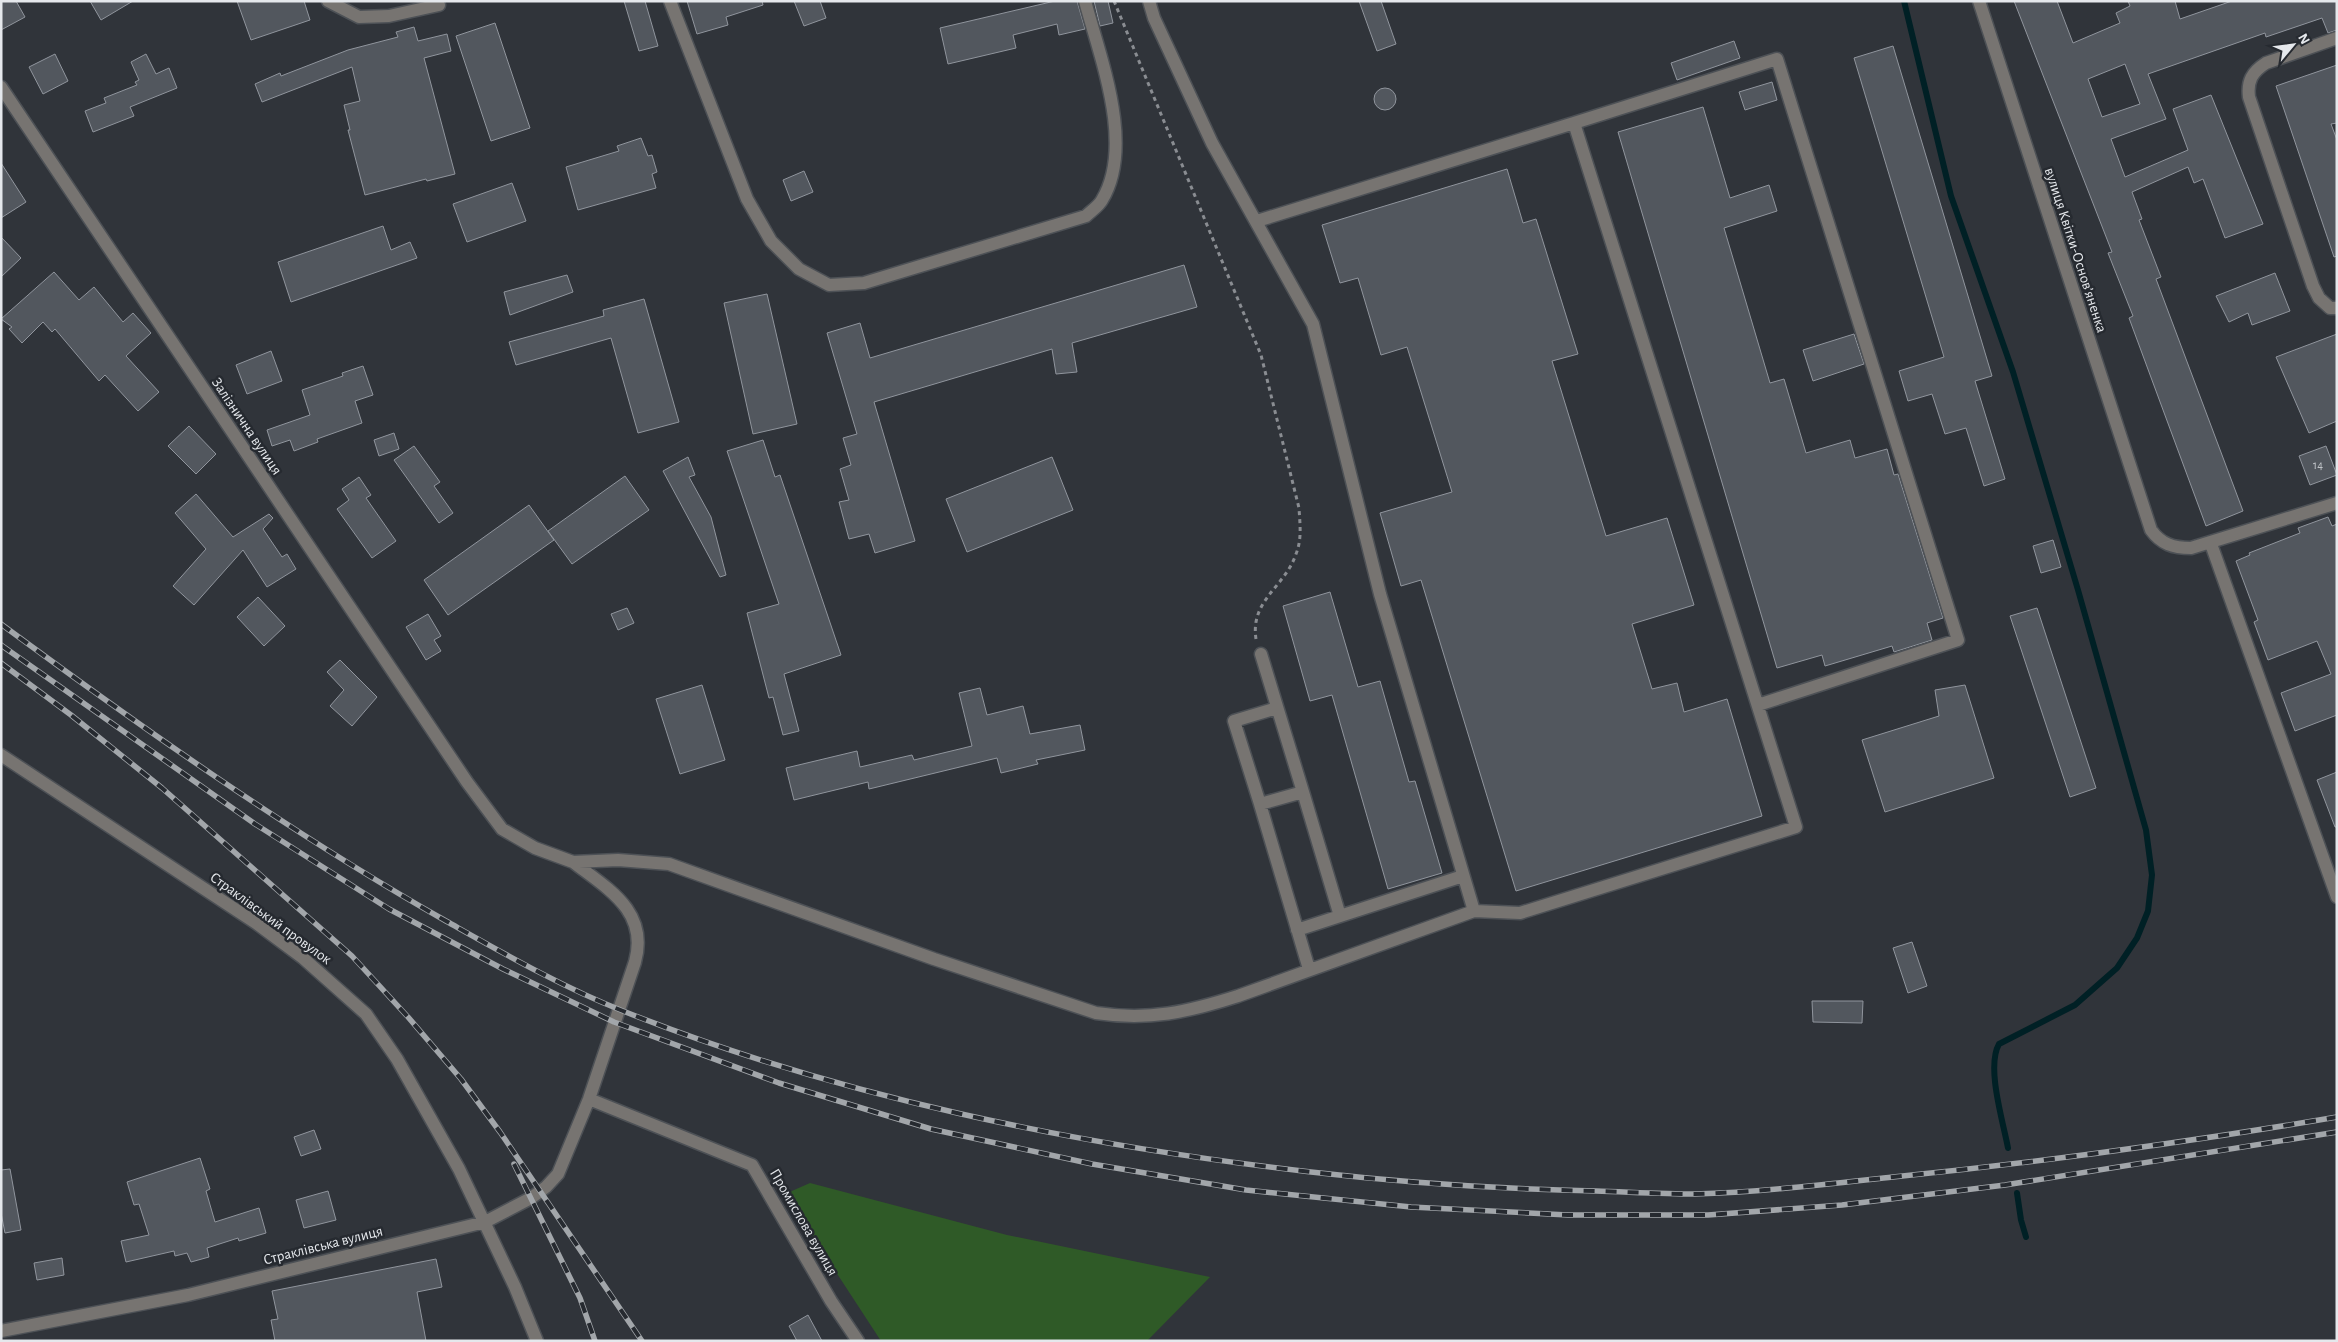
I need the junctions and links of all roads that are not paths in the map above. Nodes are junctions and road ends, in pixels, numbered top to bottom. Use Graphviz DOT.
graph roads {
  1 [pos="328,1"];
  2 [pos="670,1"];
  3 [pos="1085,1"];
  4 [pos="1149,1"];
  5 [pos="1979,1"];
  6 [pos="439,5"];
  7 [pos="2337,38"];
  8 [pos="1,87"];
  9 [pos="1574,123"];
  10 [pos="1257,221"];
  11 [pos="2337,308"];
  12 [pos="2337,503"];
  13 [pos="2211,544"];
  14 [pos="1261,654"];
  15 [pos="1758,705"];
  16 [pos="1277,708"];
  17 [pos="1,755"];
  18 [pos="1302,792"];
  19 [pos="1260,804"];
  20 [pos="573,862"];
  21 [pos="1464,876"];
  22 [pos="2337,896"];
  23 [pos="1474,911"];
  24 [pos="1340,916"];
  25 [pos="1297,930"];
  26 [pos="1309,968"];
  27 [pos="590,1099"];
  28 [pos="485,1222"];
  29 [pos="1,1331"];
  30 [pos="537,1341"];
  31 [pos="858,1341"];
  1 -- 6 [label="street"];
  2 -- 3 [label="street"];
  4 -- 10 [label="street"];
  5 -- 13 [label="street, вулиця Квітки-Основʼяненка"];
  7 -- 11 [label="street"];
  8 -- 20 [label="street, Залізнична вулиця"];
  9 -- 10 [label="street"];
  9 -- 15 [label="street"];
  9 -- 15 [label="street"];
  10 -- 21 [label="street"];
  12 -- 13 [label="street, вулиця Квітки-Основʼяненка"];
  13 -- 22 [label="street"];
  14 -- 16 [label="street"];
  15 -- 23 [label="street"];
  16 -- 18 [label="street"];
  16 -- 19 [label="street"];
  17 -- 28 [label="street, Страклівський провулок"];
  18 -- 19 [label="street"];
  18 -- 24 [label="street"];
  19 -- 25 [label="street"];
  20 -- 26 [label="street"];
  20 -- 27 [label="street, Страклівська вулиця"];
  21 -- 23 [label="street"];
  21 -- 24 [label="street"];
  23 -- 26 [label="street"];
  24 -- 25 [label="street"];
  25 -- 26 [label="street"];
  27 -- 28 [label="street, Страклівська вулиця"];
  27 -- 31 [label="street, Промислова вулиця"];
  28 -- 29 [label="street, Страклівська вулиця"];
  28 -- 30 [label="street"];
}
